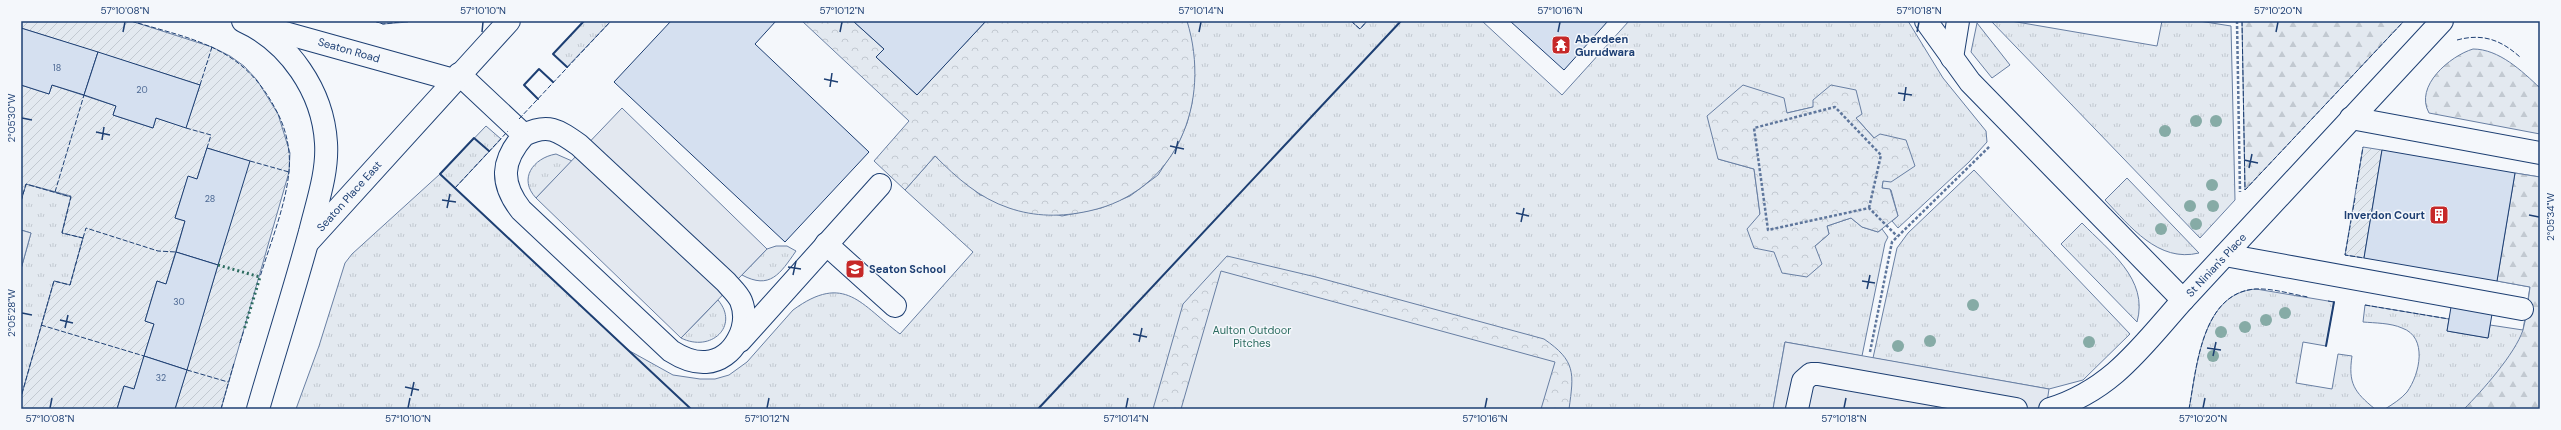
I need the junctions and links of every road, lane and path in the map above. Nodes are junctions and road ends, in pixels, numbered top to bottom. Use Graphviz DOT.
graph roads {
  1 [pos="243,21"];
  2 [pos="509,21"];
  3 [pos="1926,21"];
  4 [pos="1958,21"];
  5 [pos="2237,21"];
  6 [pos="2442,21"];
  7 [pos="1952,58"];
  8 [pos="456,77"];
  9 [pos="2351,118"];
  10 [pos="2012,125"];
  11 [pos="524,135"];
  12 [pos="2540,153"];
  13 [pos="880,185"];
  14 [pos="1870,208"];
  15 [pos="1897,236"];
  16 [pos="2241,238"];
  17 [pos="306,244"];
  18 [pos="826,244"];
  19 [pos="2225,255"];
  20 [pos="2184,300"];
  21 [pos="895,306"];
  22 [pos="2522,309"];
  23 [pos="732,349"];
  24 [pos="1863,382"];
  25 [pos="2008,408"];
  26 [pos="258,409"];
  27 [pos="1797,409"];
  28 [pos="2050,409"];
  1 -- 8 [label="street, Seaton Road"];
  1 -- 17 [label="street, Seaton Road"];
  2 -- 8 [label="street, Seaton Place East"];
  3 -- 7 [label="street, St Ninian's Place"];
  4 -- 7 [label="street"];
  5 -- 16 [label="path"];
  6 -- 9 [label="street, St Ninian's Place"];
  7 -- 10 [label="street, St Ninian's Place"];
  8 -- 11 [label="street"];
  8 -- 17 [label="street, Seaton Place East"];
  9 -- 12 [label="street"];
  9 -- 16 [label="street, St Ninian's Place"];
  10 -- 15 [label="path"];
  10 -- 20 [label="street, St Ninian's Place"];
  11 -- 23 [label="street"];
  11 -- 23 [label="street"];
  13 -- 18 [label="street"];
  14 -- 14 [label="path"];
  14 -- 15 [label="path"];
  15 -- 24 [label="path"];
  16 -- 19 [label="street, St Ninian's Place"];
  17 -- 26 [label="street, Seaton Place East"];
  18 -- 21 [label="street"];
  18 -- 23 [label="street"];
  19 -- 20 [label="street, St Ninian's Place"];
  19 -- 22 [label="street"];
  20 -- 28 [label="street"];
  24 -- 25 [label="street"];
  24 -- 27 [label="street"];
}
